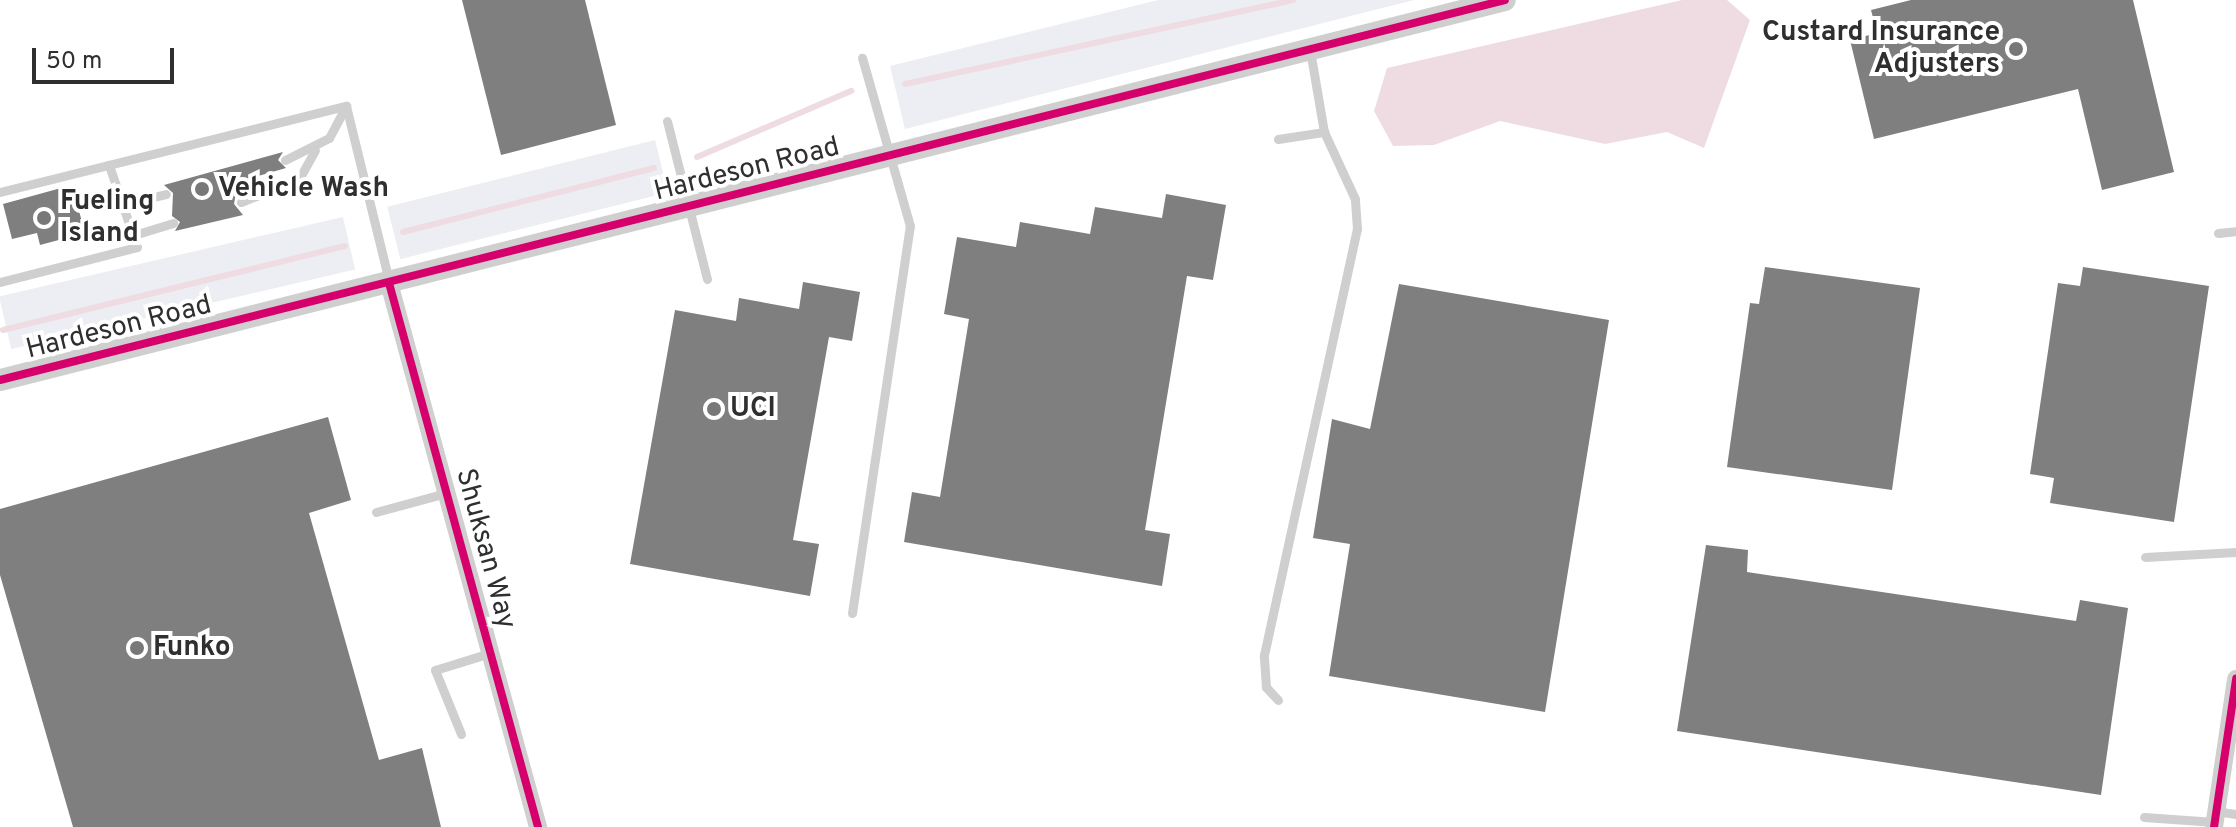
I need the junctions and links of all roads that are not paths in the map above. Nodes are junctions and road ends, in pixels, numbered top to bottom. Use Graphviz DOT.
graph roads {
  1 [pos="1505,0"];
  2 [pos="1482,3"];
  3 [pos="1310,50"];
  4 [pos="862,58"];
  5 [pos="346,106"];
  6 [pos="667,121"];
  7 [pos="1324,132"];
  8 [pos="1278,139"];
  9 [pos="315,150"];
  10 [pos="892,156"];
  11 [pos="285,160"];
  12 [pos="109,165"];
  13 [pos="0,192"];
  14 [pos="166,194"];
  15 [pos="241,202"];
  16 [pos="123,204"];
  17 [pos="689,207"];
  18 [pos="173,223"];
  19 [pos="2236,231"];
  20 [pos="2218,233"];
  21 [pos="134,235"];
  22 [pos="707,279"];
  23 [pos="0,282"];
  24 [pos="389,283"];
  25 [pos="0,380"];
  26 [pos="446,493"];
  27 [pos="376,512"];
  28 [pos="2236,552"];
  29 [pos="2145,557"];
  30 [pos="852,613"];
  31 [pos="490,653"];
  32 [pos="2236,679"];
  33 [pos="1278,700"];
  34 [pos="461,734"];
  35 [pos="2236,814"];
  36 [pos="2144,817"];
  37 [pos="2215,820"];
  38 [pos="538,827"];
  1 -- 2 [label="street, Hardeson Road"];
  2 -- 3 [label="street, Hardeson Road"];
  3 -- 7 [label="lane"];
  3 -- 10 [label="street, Hardeson Road"];
  4 -- 10 [label="lane"];
  5 -- 9 [label="lane"];
  5 -- 12 [label="lane"];
  5 -- 24 [label="lane"];
  6 -- 17 [label="lane"];
  7 -- 8 [label="lane"];
  7 -- 33 [label="lane"];
  9 -- 11 [label="lane"];
  9 -- 15 [label="lane"];
  10 -- 17 [label="street, Hardeson Road"];
  10 -- 30 [label="lane"];
  12 -- 13 [label="lane"];
  12 -- 16 [label="lane"];
  14 -- 16 [label="lane"];
  16 -- 21 [label="lane"];
  17 -- 22 [label="lane"];
  17 -- 24 [label="street, Hardeson Road"];
  18 -- 21 [label="lane"];
  19 -- 20 [label="lane"];
  21 -- 23 [label="lane"];
  24 -- 25 [label="street, Hardeson Road"];
  24 -- 26 [label="street, Shuksan Way"];
  26 -- 27 [label="lane"];
  26 -- 31 [label="street, Shuksan Way"];
  28 -- 29 [label="lane"];
  31 -- 34 [label="lane"];
  31 -- 38 [label="street, Shuksan Way"];
  32 -- 37 [label="street"];
  35 -- 37 [label="lane"];
  36 -- 37 [label="lane"];
}
